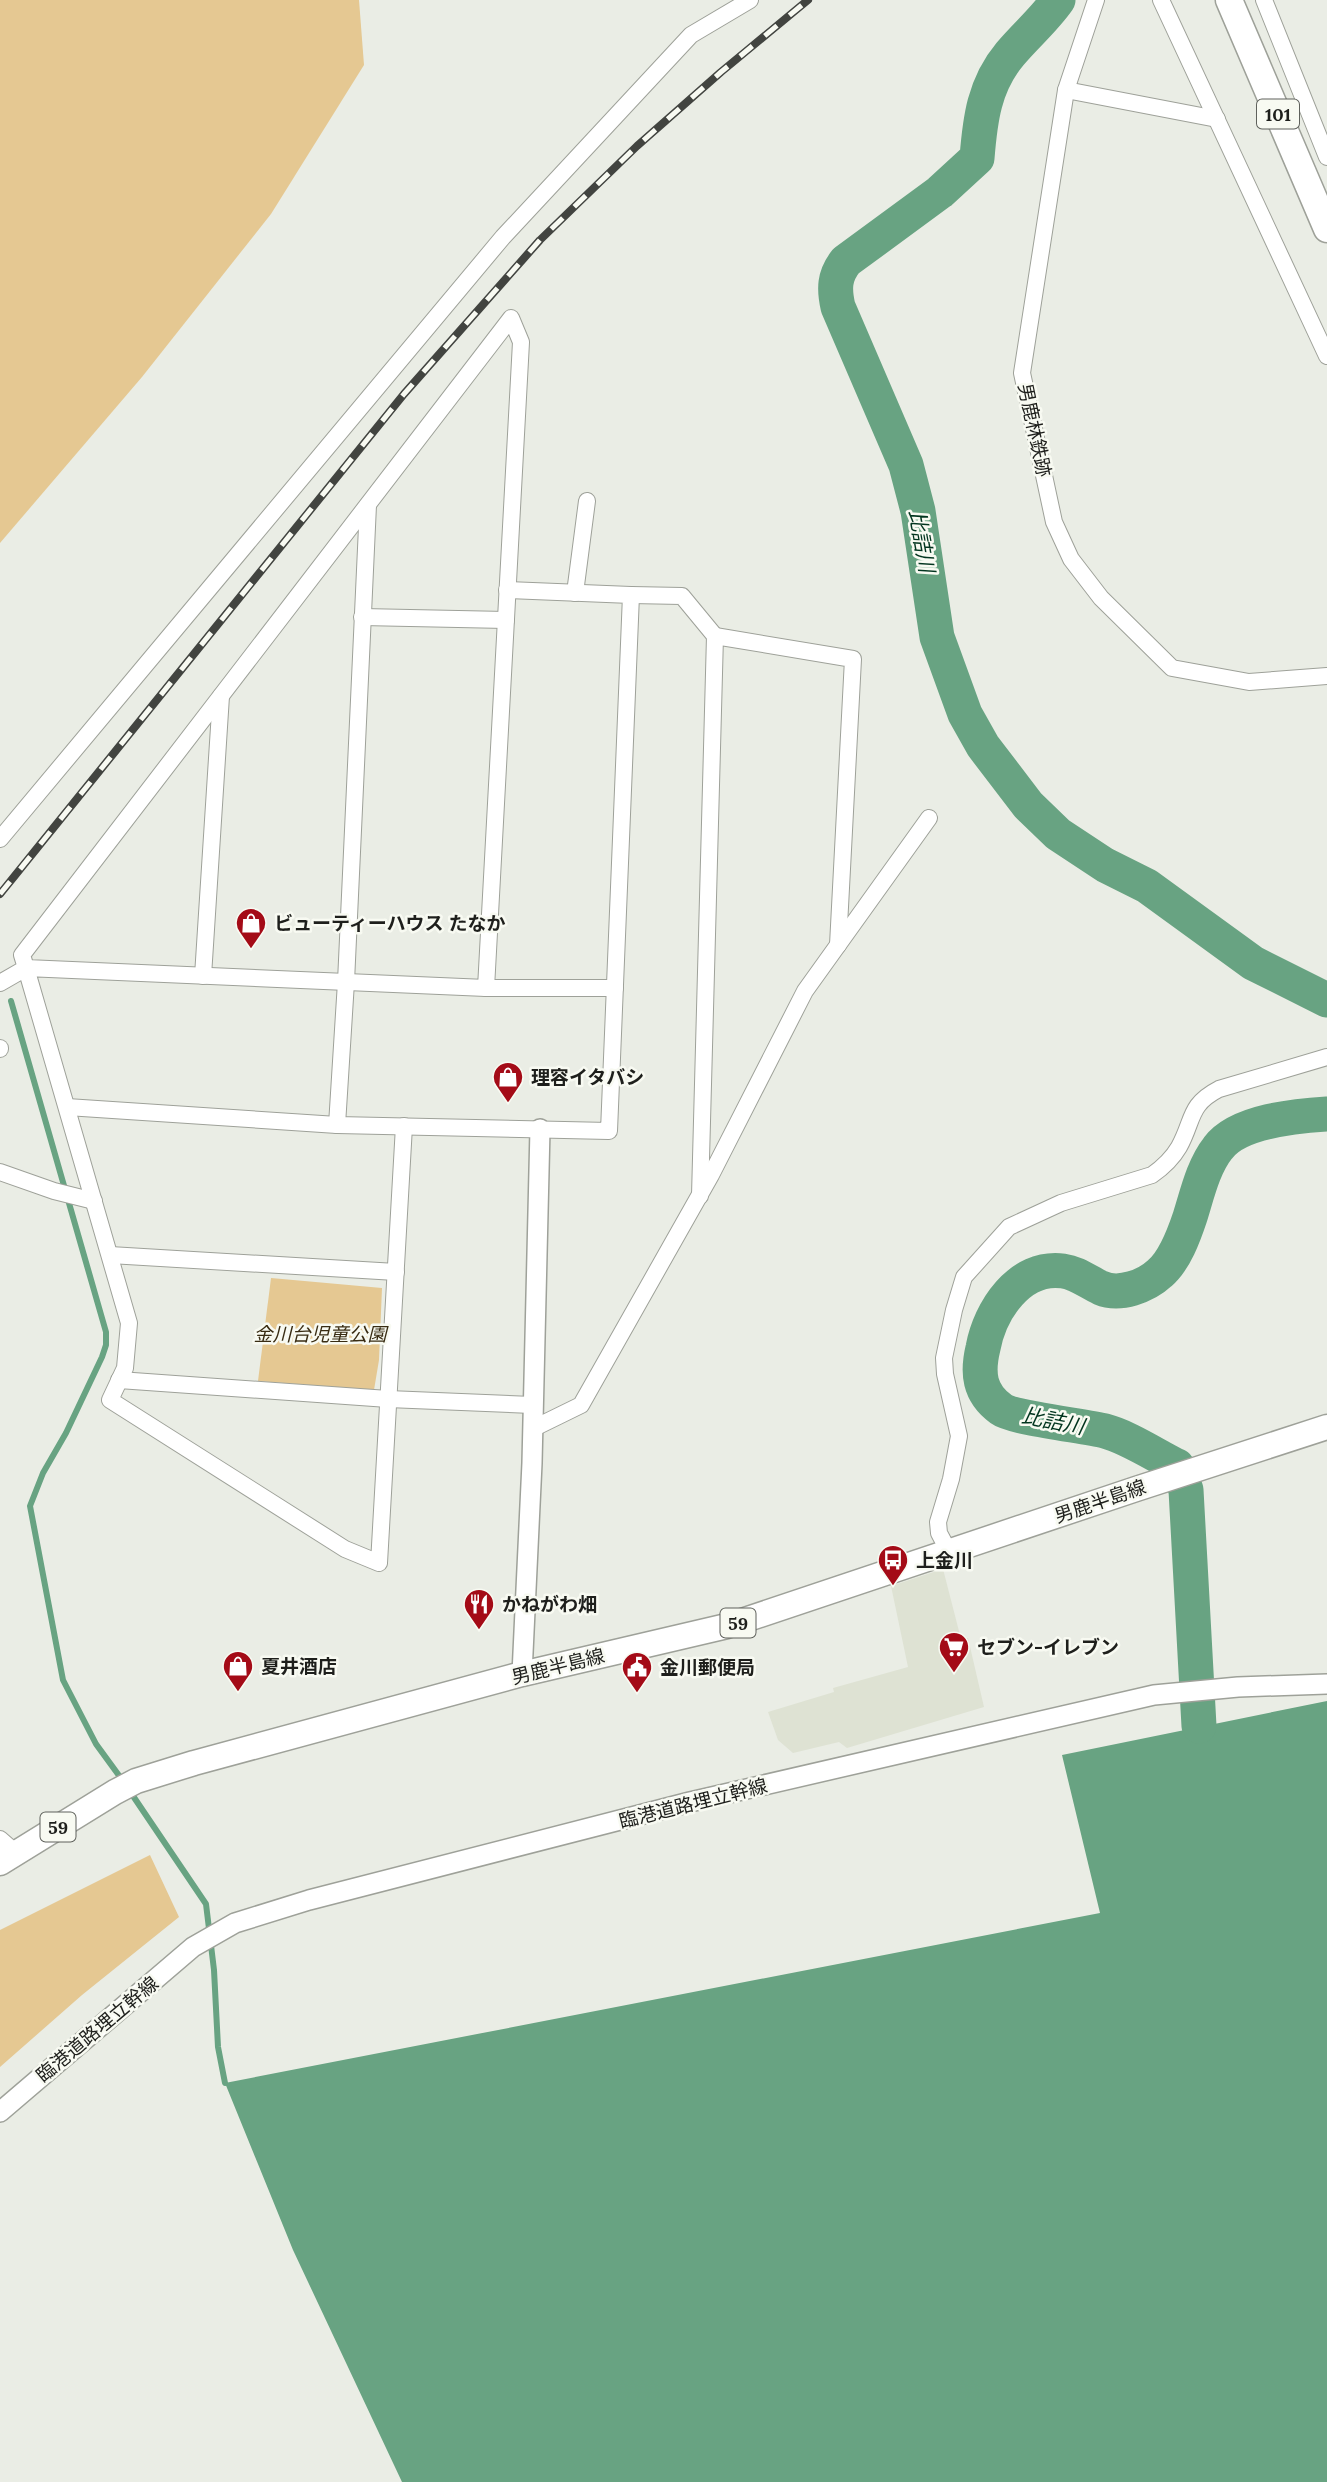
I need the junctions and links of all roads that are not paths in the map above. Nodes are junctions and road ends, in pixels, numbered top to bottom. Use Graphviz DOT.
graph roads {
  1 [pos="750,0"];
  2 [pos="1096,0"];
  3 [pos="1161,0"];
  4 [pos="1229,0"];
  5 [pos="1264,0"];
  6 [pos="1066,90"];
  7 [pos="1217,120"];
  8 [pos="1327,158"];
  9 [pos="1327,229"];
  10 [pos="1327,356"];
  11 [pos="587,501"];
  12 [pos="368,505"];
  13 [pos="507,590"];
  14 [pos="575,593"];
  15 [pos="631,595"];
  16 [pos="362,617"];
  17 [pos="506,620"];
  18 [pos="715,636"];
  19 [pos="1327,676"];
  20 [pos="221,696"];
  21 [pos="929,818"];
  22 [pos="0,839"];
  23 [pos="838,945"];
  24 [pos="26,968"];
  25 [pos="203,976"];
  26 [pos="346,982"];
  27 [pos="0,983"];
  28 [pos="486,988"];
  29 [pos="615,988"];
  30 [pos="1327,1057"];
  31 [pos="67,1107"];
  32 [pos="337,1125"];
  33 [pos="404,1126"];
  34 [pos="540,1129"];
  35 [pos="0,1172"];
  36 [pos="700,1196"];
  37 [pos="94,1201"];
  38 [pos="110,1255"];
  39 [pos="396,1272"];
  40 [pos="119,1380"];
  41 [pos="388,1399"];
  42 [pos="532,1405"];
  43 [pos="1327,1427"];
  44 [pos="532,1429"];
  45 [pos="949,1552"];
  46 [pos="522,1674"];
  47 [pos="1327,1684"];
  48 [pos="5,1852"];
  49 [pos="0,2112"];
  1 -- 22 [label="street"];
  2 -- 6 [label="street, 男鹿林鉄跡"];
  3 -- 7 [label="street"];
  4 -- 9 [label="highway, 101"];
  5 -- 8 [label="street"];
  6 -- 7 [label="street"];
  6 -- 19 [label="street, 男鹿林鉄跡"];
  7 -- 10 [label="street"];
  11 -- 14 [label="street"];
  12 -- 13 [label="street"];
  12 -- 16 [label="street"];
  12 -- 20 [label="street"];
  13 -- 14 [label="street"];
  13 -- 17 [label="street"];
  14 -- 15 [label="street"];
  15 -- 18 [label="street"];
  15 -- 29 [label="street"];
  16 -- 17 [label="street"];
  16 -- 26 [label="street"];
  17 -- 28 [label="street"];
  18 -- 23 [label="street"];
  18 -- 36 [label="street"];
  20 -- 24 [label="street"];
  20 -- 25 [label="street"];
  21 -- 23 [label="street"];
  23 -- 36 [label="street"];
  24 -- 25 [label="street"];
  24 -- 27 [label="street"];
  24 -- 31 [label="street"];
  25 -- 26 [label="street"];
  26 -- 28 [label="street"];
  26 -- 32 [label="street"];
  28 -- 29 [label="street"];
  29 -- 34 [label="street"];
  30 -- 45 [label="street"];
  31 -- 32 [label="street"];
  31 -- 37 [label="street"];
  32 -- 33 [label="street"];
  33 -- 34 [label="street"];
  33 -- 39 [label="street"];
  34 -- 42 [label="street"];
  35 -- 37 [label="street"];
  36 -- 44 [label="street"];
  37 -- 38 [label="street"];
  38 -- 39 [label="street"];
  38 -- 40 [label="street"];
  39 -- 41 [label="street"];
  40 -- 41 [label="street"];
  40 -- 41 [label="street"];
  41 -- 42 [label="street"];
  42 -- 44 [label="street"];
  43 -- 45 [label="main road, 男鹿半島線 / 59"];
  44 -- 46 [label="street"];
  45 -- 46 [label="main road, 男鹿半島線 / 59"];
  46 -- 48 [label="main road, 男鹿半島線 / 59"];
  47 -- 49 [label="street, 臨港道路埋立幹線"];
}
